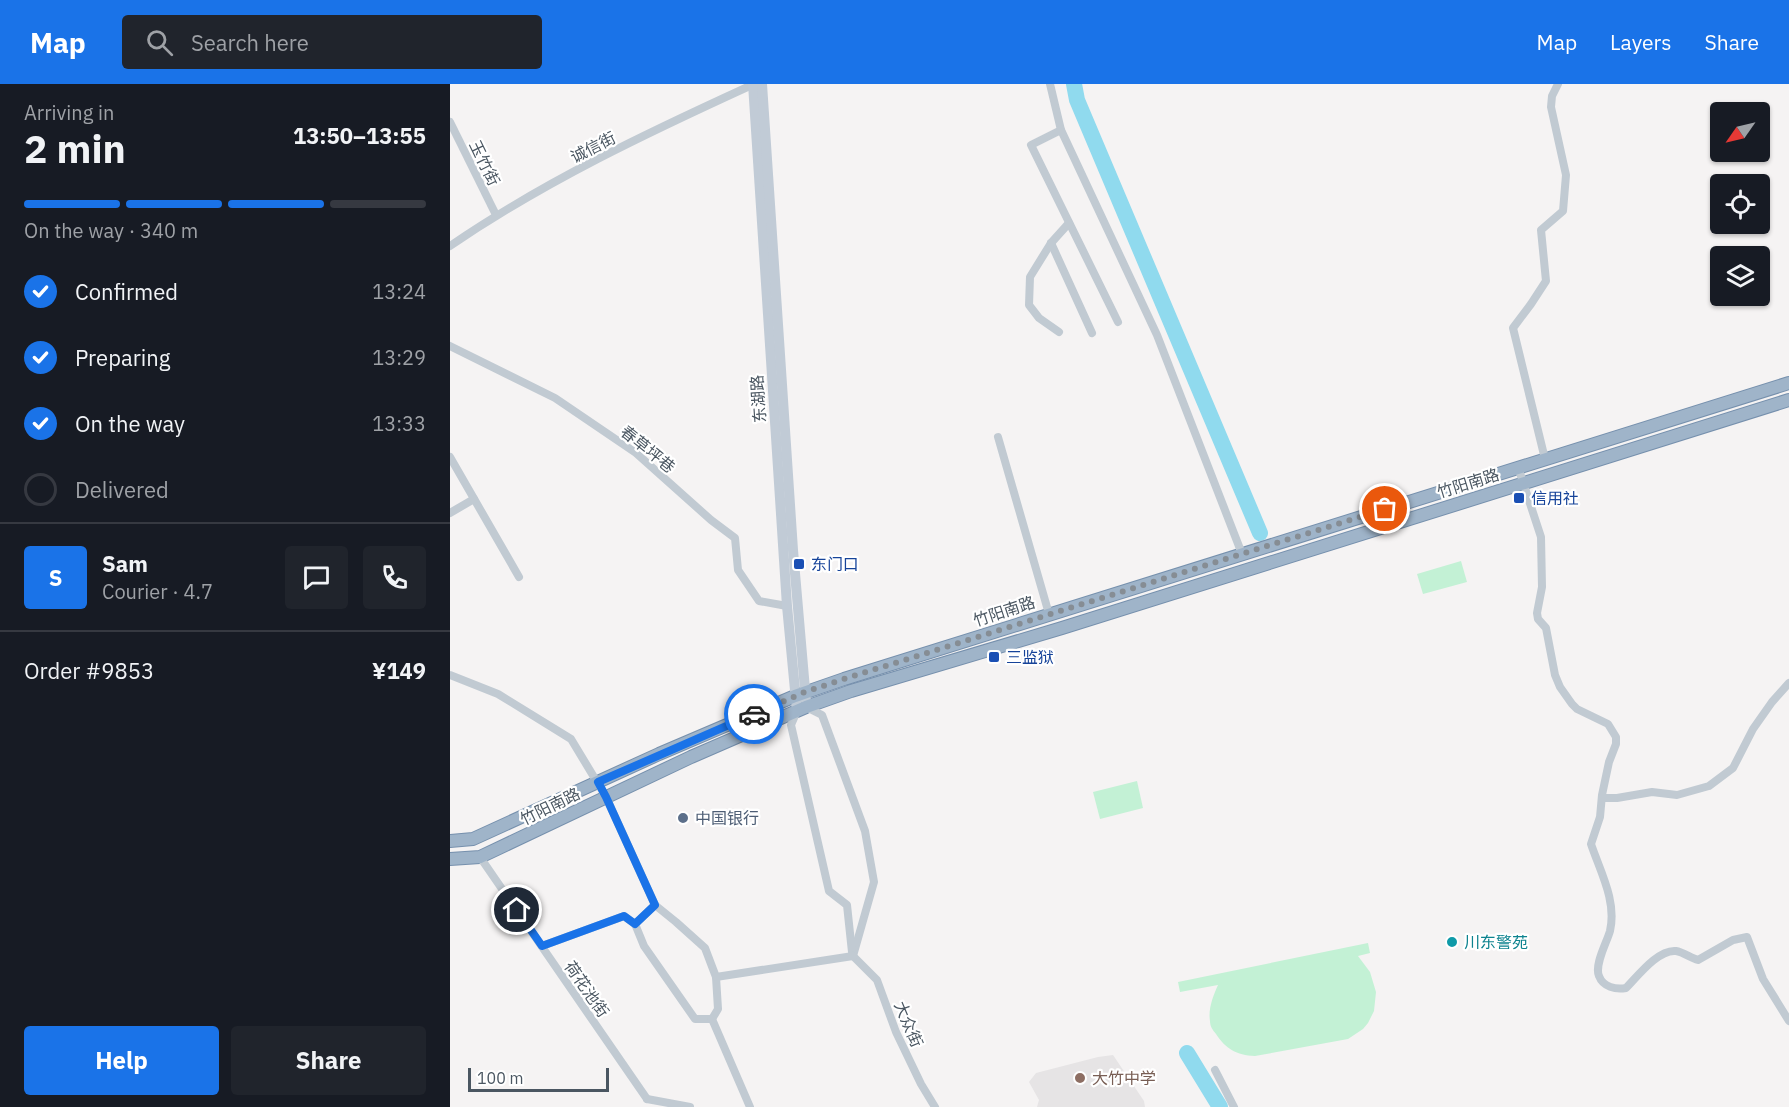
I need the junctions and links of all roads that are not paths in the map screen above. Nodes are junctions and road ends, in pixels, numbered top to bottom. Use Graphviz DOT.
graph roads {
  1 [pos="753,84"];
  2 [pos="762,84"];
  3 [pos="1050,84"];
  4 [pos="1558,84"];
  5 [pos="450,122"];
  6 [pos="1061,130"];
  7 [pos="496,215"];
  8 [pos="1069,223"];
  9 [pos="1051,243"];
  10 [pos="450,246"];
  11 [pos="1118,322"];
  12 [pos="1059,332"];
  13 [pos="1092,333"];
  14 [pos="450,346"];
  15 [pos="1789,383"];
  16 [pos="1789,400"];
  17 [pos="998,437"];
  18 [pos="450,457"];
  19 [pos="1545,459"];
  20 [pos="1518,467"];
  21 [pos="1523,483"];
  22 [pos="474,499"];
  23 [pos="450,513"];
  24 [pos="1242,554"];
  25 [pos="519,577"];
  26 [pos="787,606"];
  27 [pos="1049,614"];
  28 [pos="450,675"];
  29 [pos="1789,683"];
  30 [pos="800,694"];
  31 [pos="802,709"];
  32 [pos="598,782"];
  33 [pos="606,797"];
  34 [pos="1602,798"];
  35 [pos="450,841"];
  36 [pos="480,857"];
  37 [pos="450,859"];
  38 [pos="655,905"];
  39 [pos="635,924"];
  40 [pos="542,946"];
  41 [pos="853,956"];
  42 [pos="716,977"];
  43 [pos="712,1019"];
  44 [pos="1789,1021"];
  45 [pos="1215,1070"];
  46 [pos="646,1103"];
  47 [pos="690,1107"];
  48 [pos="750,1107"];
  49 [pos="935,1107"];
  50 [pos="1234,1107"];
  1 -- 7 [label="street, 诚信街"];
  1 -- 26 [label="main road, 东湖路"];
  2 -- 30 [label="main road, 东湖路"];
  3 -- 6 [label="street"];
  4 -- 19 [label="street"];
  5 -- 7 [label="street, 玉竹街"];
  6 -- 8 [label="street"];
  6 -- 24 [label="street"];
  7 -- 10 [label="street, 诚信街"];
  8 -- 9 [label="street"];
  8 -- 11 [label="street"];
  9 -- 12 [label="street"];
  9 -- 13 [label="street"];
  14 -- 26 [label="street, 春草坪巷"];
  15 -- 19 [label="highway, 竹阳南路"];
  16 -- 21 [label="highway, 竹阳南路"];
  17 -- 27 [label="street"];
  18 -- 22 [label="street"];
  19 -- 20 [label="highway, 竹阳南路"];
  20 -- 21 [label="street"];
  20 -- 24 [label="highway, 竹阳南路"];
  21 -- 31 [label="highway, 竹阳南路"];
  21 -- 34 [label="street"];
  22 -- 23 [label="street"];
  22 -- 25 [label="street"];
  24 -- 27 [label="highway, 竹阳南路"];
  26 -- 30 [label="main road, 东湖路"];
  27 -- 30 [label="highway, 竹阳南路"];
  28 -- 32 [label="street"];
  29 -- 34 [label="street"];
  30 -- 31 [label="main road, 东湖路"];
  30 -- 32 [label="highway, 竹阳南路"];
  31 -- 33 [label="highway, 竹阳南路"];
  31 -- 41 [label="street"];
  31 -- 41 [label="street"];
  32 -- 33 [label="street"];
  32 -- 35 [label="highway, 竹阳南路"];
  33 -- 36 [label="highway, 竹阳南路"];
  33 -- 38 [label="street"];
  34 -- 44 [label="street"];
  36 -- 37 [label="highway, 竹阳南路"];
  36 -- 40 [label="street, 荷花池街"];
  38 -- 39 [label="street"];
  38 -- 42 [label="street"];
  39 -- 40 [label="street"];
  39 -- 43 [label="street"];
  40 -- 46 [label="street, 荷花池街"];
  41 -- 42 [label="street"];
  41 -- 49 [label="street, 大众街"];
  42 -- 43 [label="street"];
  43 -- 48 [label="street"];
  45 -- 50 [label="street"];
  46 -- 47 [label="street"];
}
